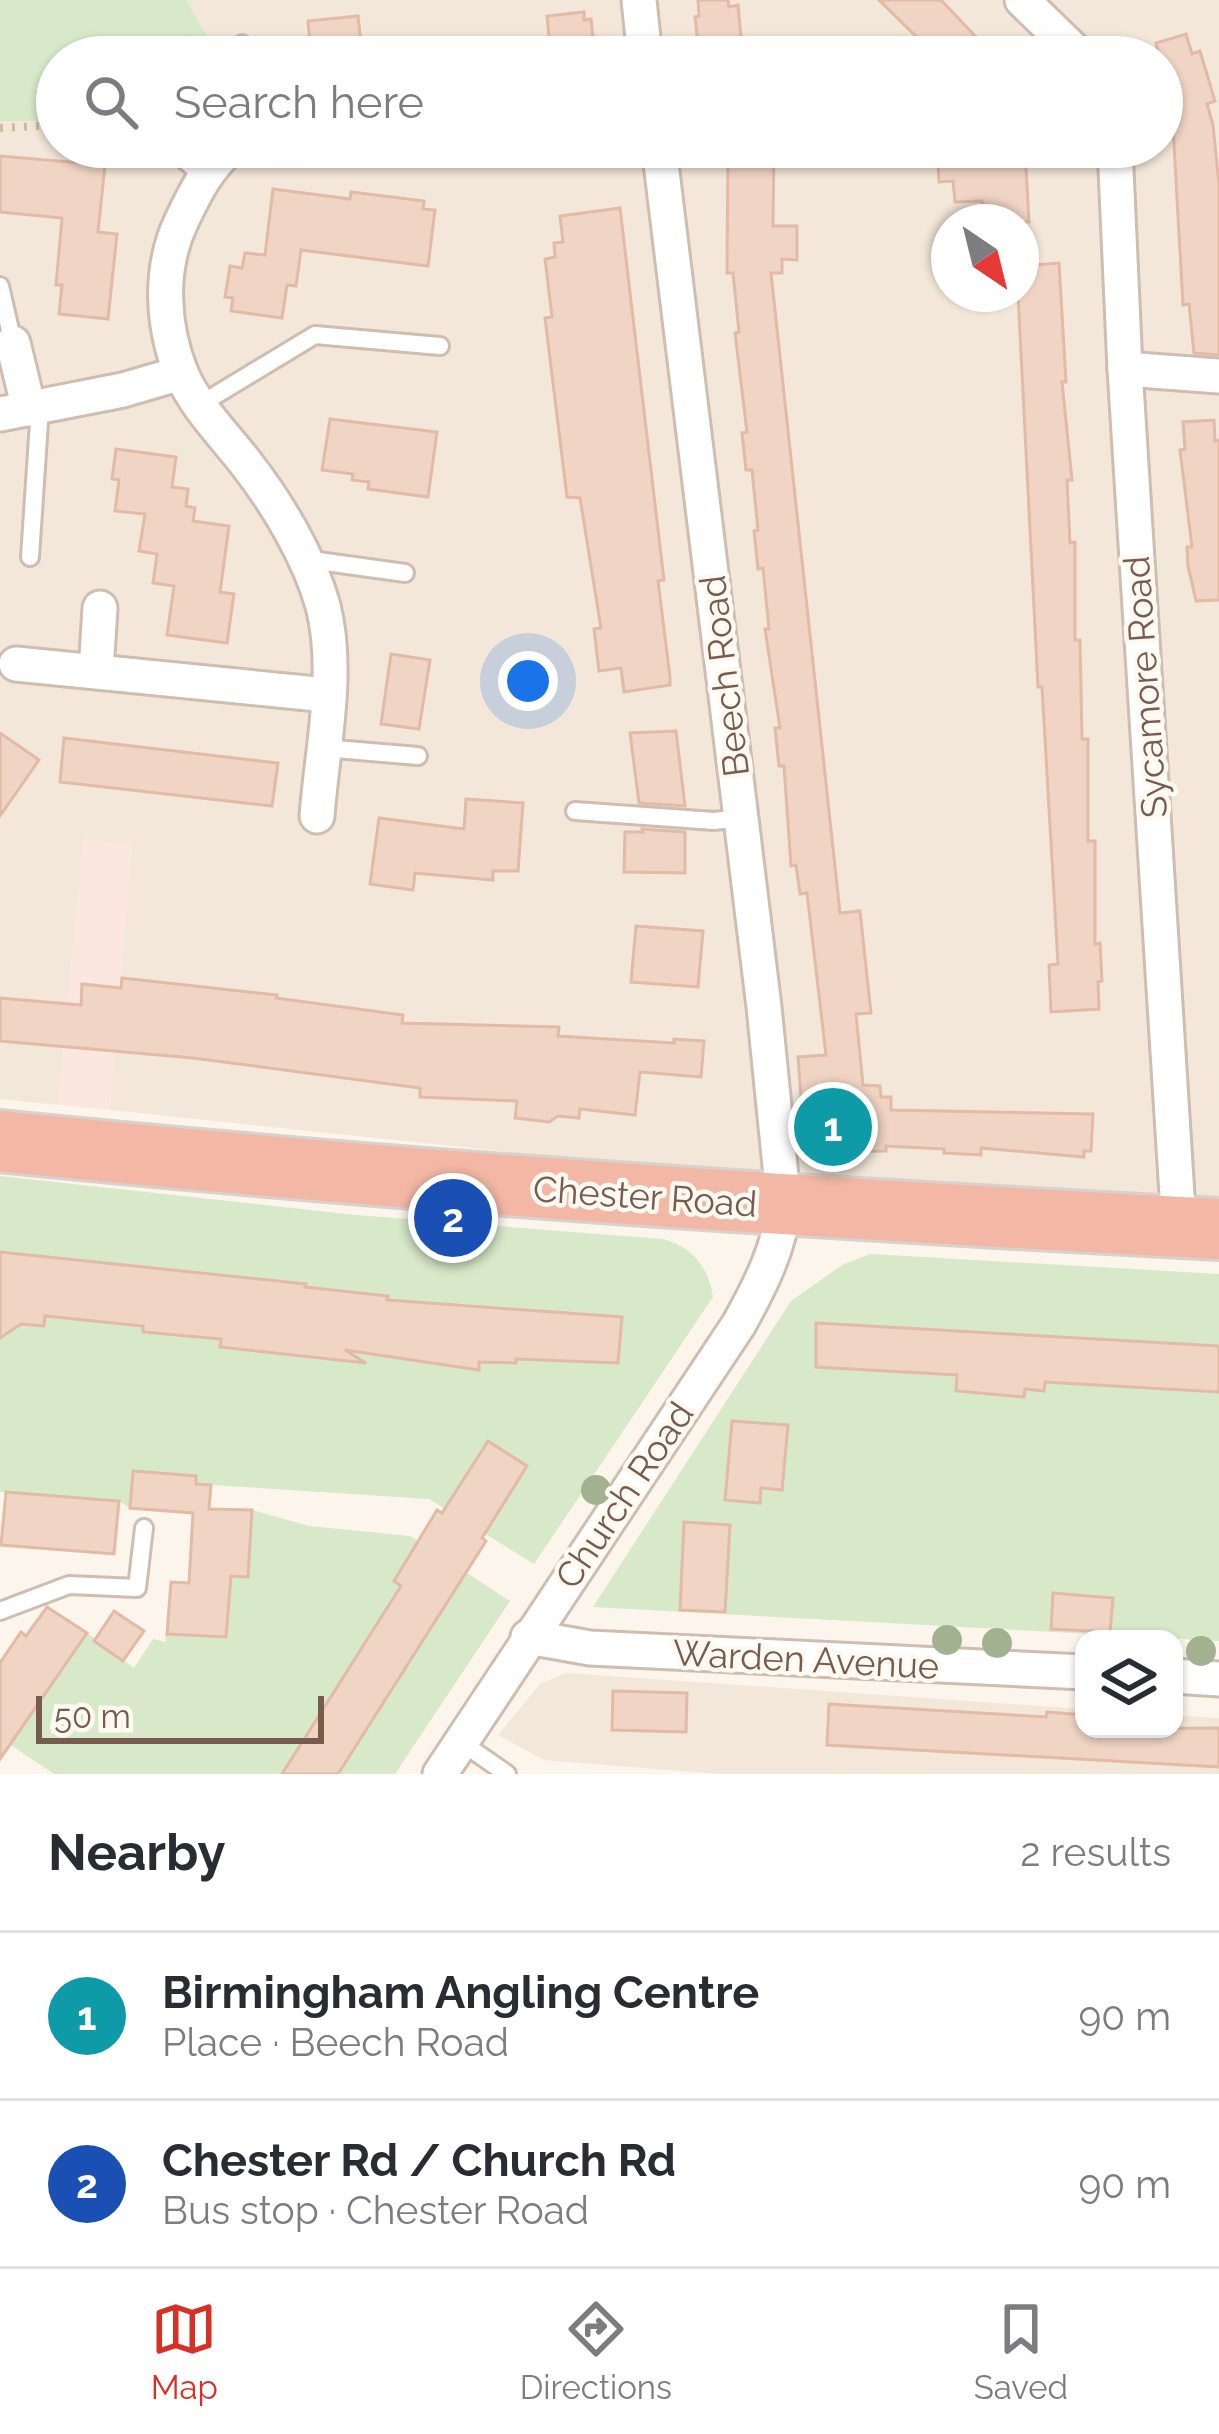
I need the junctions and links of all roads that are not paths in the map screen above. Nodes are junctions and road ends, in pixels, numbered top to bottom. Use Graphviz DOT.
graph roads {
  1 [pos="639,0"];
  2 [pos="1022,0"];
  3 [pos="643,36"];
  4 [pos="1059,36"];
  5 [pos="194,168"];
  6 [pos="211,168"];
  7 [pos="662,168"];
  8 [pos="1116,168"];
  9 [pos="203,176"];
  10 [pos="0,286"];
  11 [pos="13,343"];
  12 [pos="440,346"];
  13 [pos="1125,369"];
  14 [pos="181,373"];
  15 [pos="1219,376"];
  16 [pos="200,404"];
  17 [pos="23,410"];
  18 [pos="30,557"];
  19 [pos="303,559"];
  20 [pos="405,573"];
  21 [pos="100,608"];
  22 [pos="16,664"];
  23 [pos="96,671"];
  24 [pos="327,695"];
  25 [pos="322,748"];
  26 [pos="418,756"];
  27 [pos="575,811"];
  28 [pos="317,816"];
  29 [pos="742,818"];
  30 [pos="0,1141"];
  31 [pos="784,1206"];
  32 [pos="1199,1228"];
  33 [pos="144,1528"];
  34 [pos="0,1612"];
  35 [pos="528,1637"];
  36 [pos="1075,1672"];
  37 [pos="1183,1676"];
  38 [pos="1219,1678"];
  39 [pos="461,1742"];
  40 [pos="440,1774"];
  41 [pos="507,1774"];
  1 -- 3 [label="street"];
  2 -- 4 [label="street"];
  5 -- 9 [label="lane"];
  6 -- 9 [label="street"];
  7 -- 29 [label="street, Beech Road"];
  8 -- 13 [label="street, Sycamore Road"];
  9 -- 14 [label="street"];
  10 -- 11 [label="lane"];
  11 -- 17 [label="street"];
  12 -- 16 [label="lane"];
  13 -- 15 [label="street"];
  13 -- 32 [label="street, Sycamore Road"];
  14 -- 16 [label="street"];
  14 -- 17 [label="street"];
  16 -- 19 [label="street"];
  17 -- 18 [label="lane"];
  19 -- 20 [label="lane"];
  19 -- 24 [label="street"];
  21 -- 23 [label="street"];
  22 -- 23 [label="street"];
  23 -- 24 [label="street"];
  24 -- 25 [label="street"];
  25 -- 26 [label="lane"];
  25 -- 28 [label="street"];
  27 -- 29 [label="lane"];
  29 -- 31 [label="street, Beech Road"];
  30 -- 31 [label="highway, Chester Road"];
  31 -- 32 [label="highway, Chester Road"];
  31 -- 35 [label="street, Church Road"];
  33 -- 34 [label="lane"];
  35 -- 36 [label="street, Warden Avenue"];
  35 -- 39 [label="street, Church Road"];
  37 -- 38 [label="street"];
  39 -- 40 [label="street, Church Road"];
  39 -- 41 [label="lane"];
}
